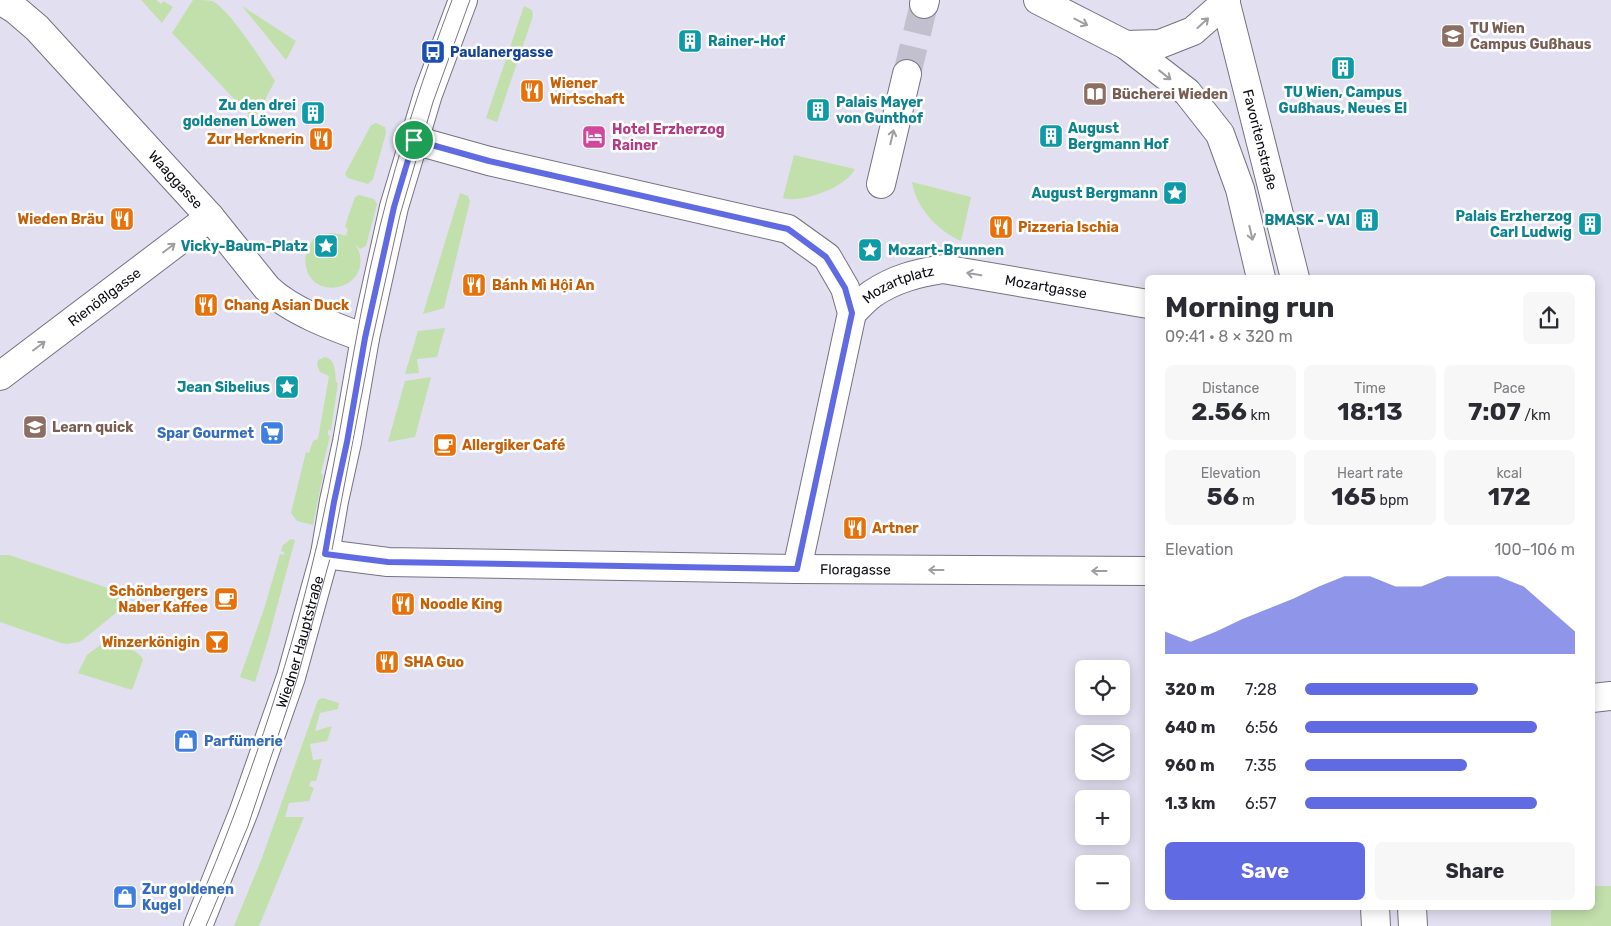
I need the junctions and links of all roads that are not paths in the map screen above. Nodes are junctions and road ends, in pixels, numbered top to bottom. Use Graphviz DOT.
graph roads {
  1 [pos="0,0"];
  2 [pos="463,0"];
  3 [pos="1038,0"];
  4 [pos="1226,1"];
  5 [pos="1126,45"];
  6 [pos="907,74"];
  7 [pos="414,140"];
  8 [pos="881,184"];
  9 [pos="210,217"];
  10 [pos="943,269"];
  11 [pos="1260,275"];
  12 [pos="1294,275"];
  13 [pos="1145,303"];
  14 [pos="852,313"];
  15 [pos="365,338"];
  16 [pos="0,376"];
  17 [pos="325,554"];
  18 [pos="797,569"];
  19 [pos="1145,571"];
  20 [pos="1611,696"];
  21 [pos="1595,698"];
  22 [pos="1375,910"];
  23 [pos="1412,910"];
  24 [pos="198,926"];
  25 [pos="1376,926"];
  26 [pos="1413,926"];
  1 -- 9 [label="street, Waaggasse"];
  2 -- 7 [label="street, Wiedner Hauptstraße"];
  3 -- 5 [label="street, one-way"];
  5 -- 4 [label="street, one-way"];
  4 -- 12 [label="street, Favoritenstraße"];
  5 -- 11 [label="street, one-way"];
  8 -- 6 [label="street, one-way"];
  7 -- 14 [label="street, Mozartplatz"];
  7 -- 15 [label="street, Wiedner Hauptstraße"];
  9 -- 15 [label="street, Waaggasse"];
  16 -- 9 [label="street, Rienößlgasse, one-way"];
  13 -- 10 [label="street, Mozartgasse, one-way"];
  10 -- 14 [label="street, Mozartplatz"];
  14 -- 18 [label="street"];
  15 -- 17 [label="street, Wiedner Hauptstraße"];
  17 -- 18 [label="street, Floragasse"];
  17 -- 24 [label="street, Wiedner Hauptstraße"];
  19 -- 18 [label="street, Floragasse, one-way"];
  20 -- 21 [label="street"];
  22 -- 25 [label="street"];
  23 -- 26 [label="street"];
}
